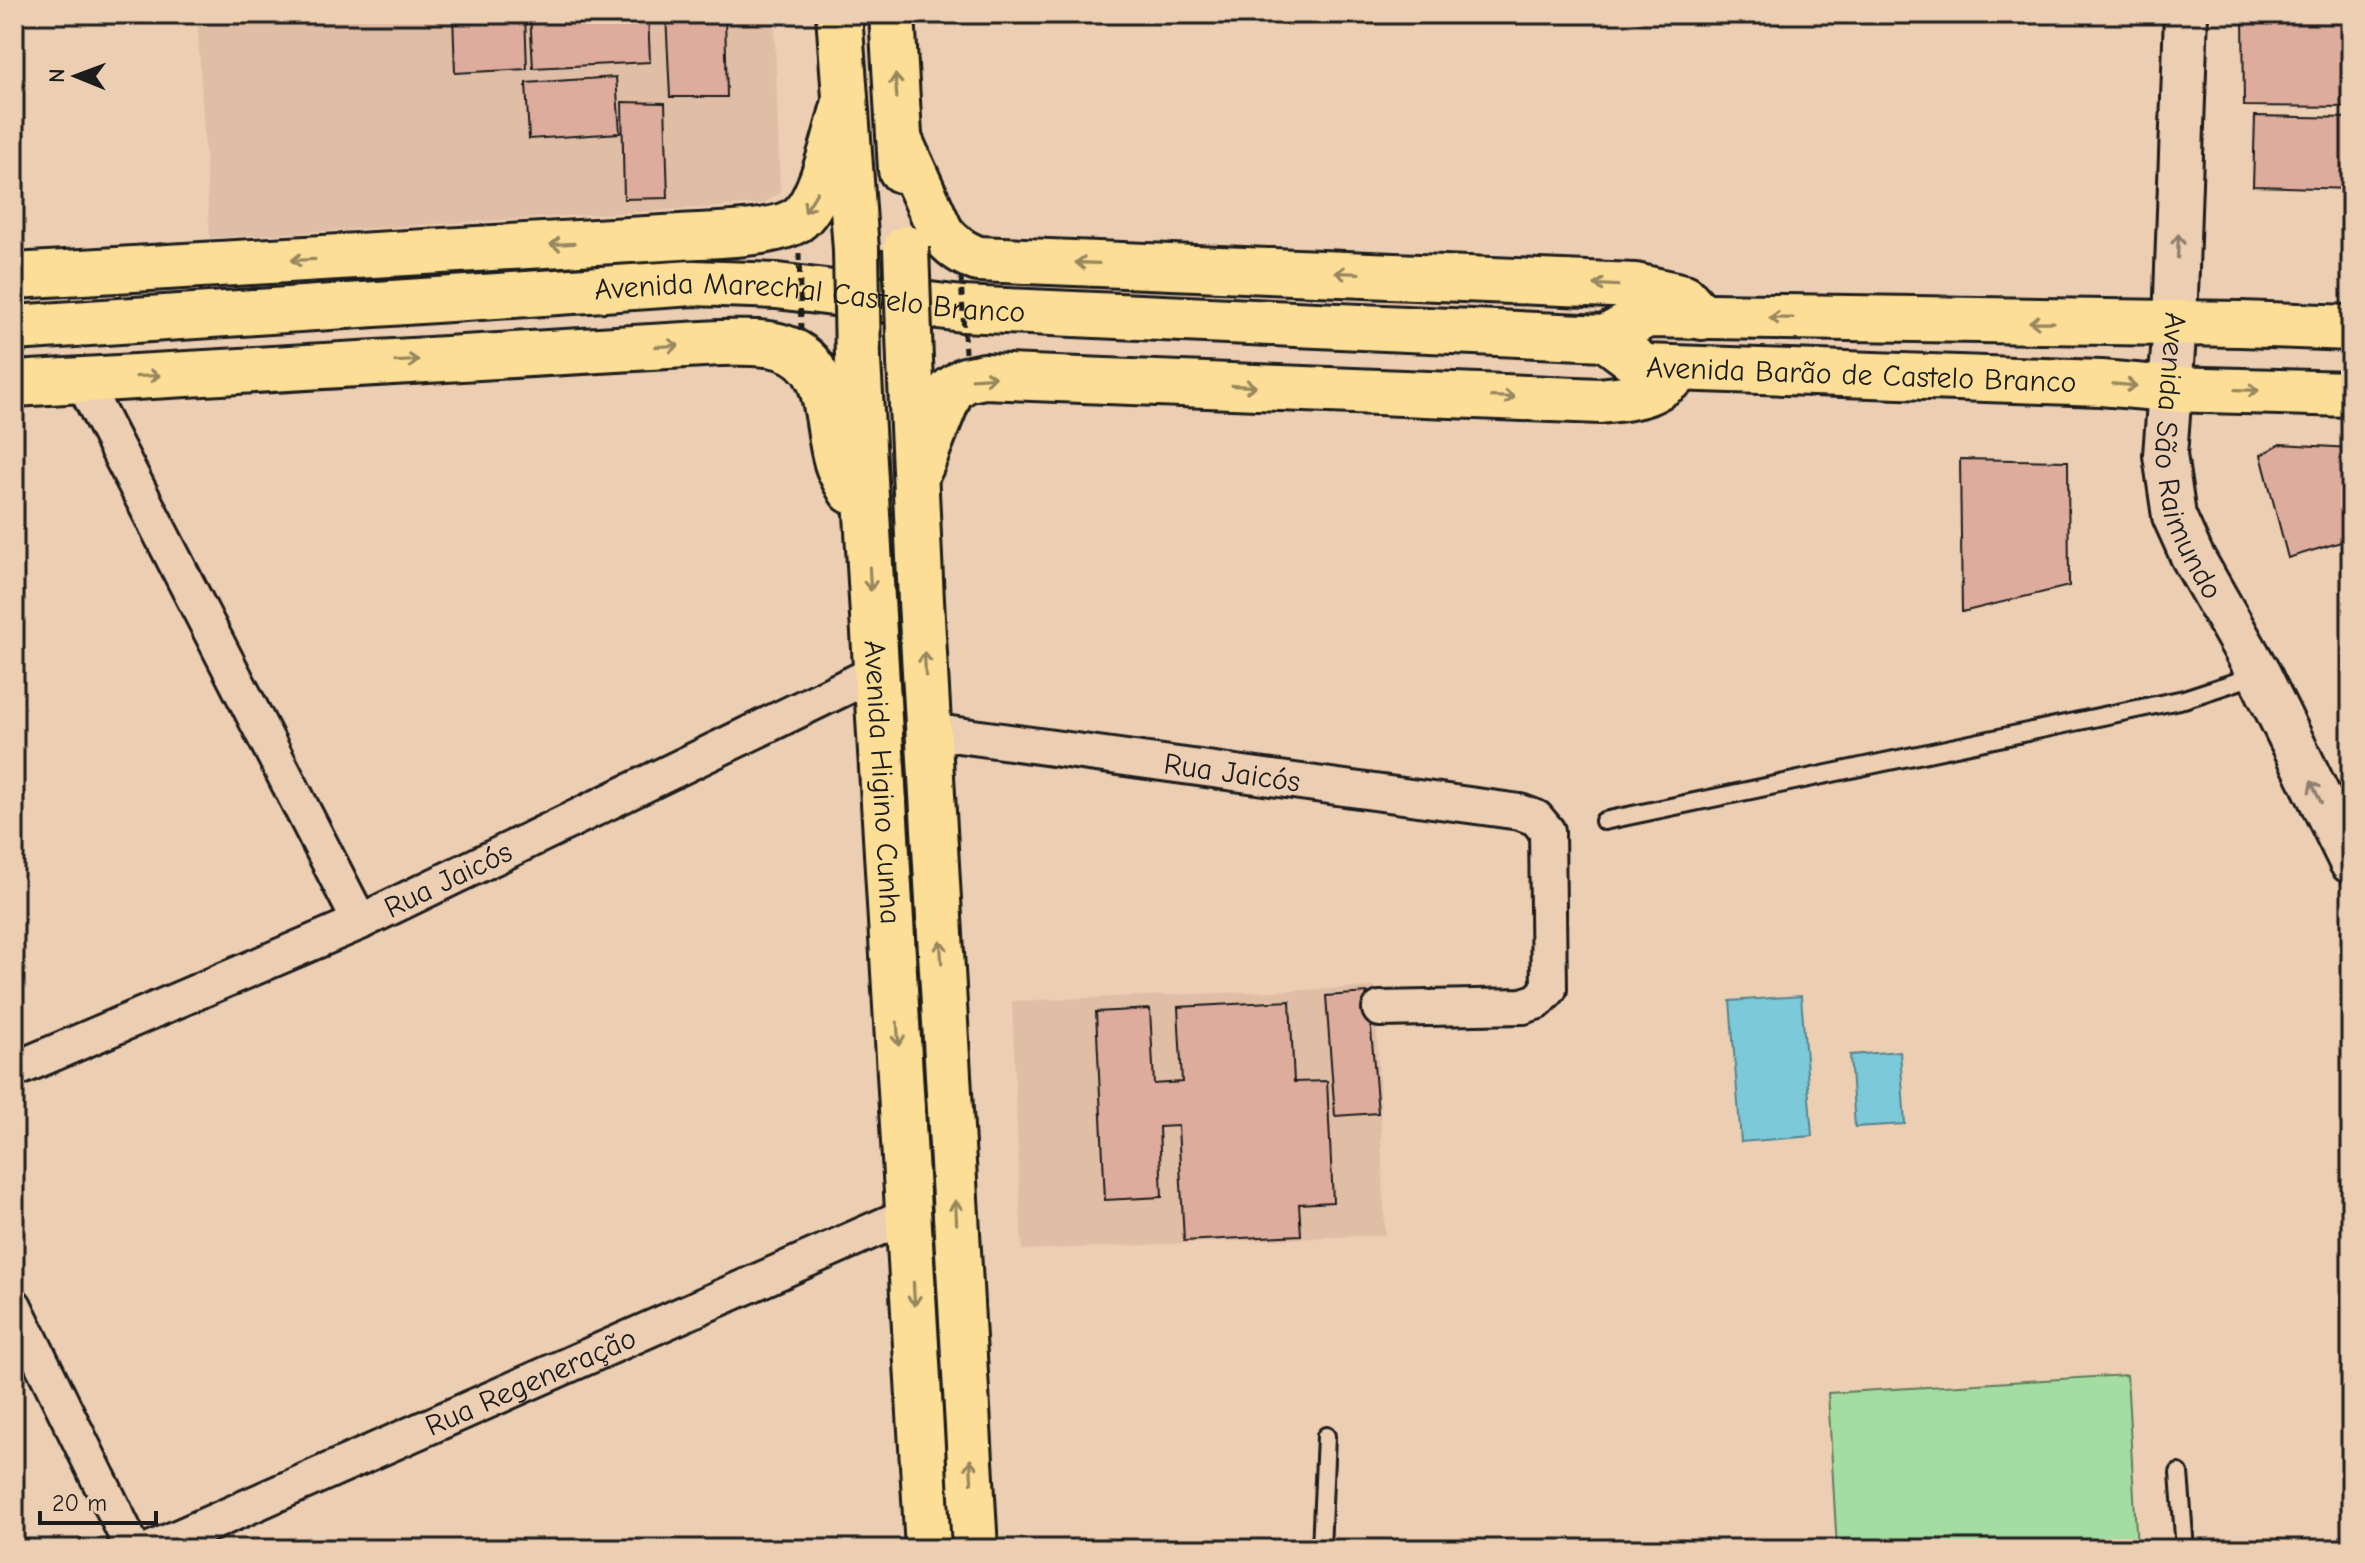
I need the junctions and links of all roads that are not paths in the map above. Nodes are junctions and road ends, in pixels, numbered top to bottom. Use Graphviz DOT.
graph roads {
  1 [pos="839,14"];
  2 [pos="892,14"];
  3 [pos="2186,14"];
  4 [pos="845,102"];
  5 [pos="900,141"];
  6 [pos="14,276"];
  7 [pos="1702,317"];
  8 [pos="2175,324"];
  9 [pos="14,328"];
  10 [pos="2351,328"];
  11 [pos="1605,338"];
  12 [pos="1683,369"];
  13 [pos="82,380"];
  14 [pos="14,384"];
  15 [pos="2169,389"];
  16 [pos="2351,394"];
  17 [pos="915,481"];
  18 [pos="867,524"];
  19 [pos="875,673"];
  20 [pos="2259,674"];
  21 [pos="929,731"];
  22 [pos="1604,821"];
  23 [pos="2351,862"];
  24 [pos="360,922"];
  25 [pos="1380,1009"];
  26 [pos="14,1070"];
  27 [pos="910,1214"];
  28 [pos="14,1306"];
  29 [pos="1326,1436"];
  30 [pos="2179,1473"];
  31 [pos="133,1549"];
  32 [pos="152,1549"];
  33 [pos="928,1549"];
  34 [pos="975,1549"];
  35 [pos="1321,1549"];
  36 [pos="2185,1549"];
  1 -- 4 [label="main road, Avenida Higino Cunha"];
  5 -- 2 [label="main road, Avenida Higino Cunha, one-way"];
  8 -- 3 [label="street, Avenida São Raimundo, one-way"];
  4 -- 6 [label="main road, one-way"];
  4 -- 18 [label="main road, Avenida Higino Cunha, bridge"];
  7 -- 5 [label="main road, one-way"];
  5 -- 17 [label="main road, Avenida Higino Cunha, bridge"];
  8 -- 7 [label="main road, Avenida Barão de Castelo Branco, one-way"];
  7 -- 11 [label="main road, Avenida Barão de Castelo Branco"];
  8 -- 10 [label="main road, Avenida Barão de Castelo Branco"];
  8 -- 15 [label="street, Avenida São Raimundo"];
  9 -- 11 [label="main road, Avenida Marechal Castelo Branco"];
  11 -- 12 [label="main road, Avenida Barão de Castelo Branco"];
  12 -- 15 [label="main road, Avenida Barão de Castelo Branco, one-way"];
  17 -- 12 [label="main road, one-way"];
  13 -- 14 [label="main road"];
  13 -- 18 [label="main road, one-way"];
  13 -- 24 [label="street"];
  15 -- 16 [label="main road, Avenida Barão de Castelo Branco, one-way"];
  15 -- 20 [label="street, Avenida São Raimundo"];
  21 -- 17 [label="main road, Avenida Higino Cunha, one-way"];
  18 -- 19 [label="main road, Avenida Higino Cunha, one-way"];
  19 -- 24 [label="street, Rua Jaicós"];
  19 -- 27 [label="main road, Avenida Higino Cunha, one-way"];
  20 -- 22 [label="lane"];
  23 -- 20 [label="street, Avenida São Raimundo, one-way"];
  21 -- 25 [label="street, Rua Jaicós"];
  34 -- 21 [label="main road, Avenida Higino Cunha, one-way"];
  24 -- 26 [label="street, Rua Jaicós"];
  27 -- 32 [label="street, Rua Regeneração"];
  27 -- 33 [label="main road, Avenida Higino Cunha, one-way"];
  28 -- 31 [label="street"];
  29 -- 35 [label="lane"];
  30 -- 36 [label="lane"];
}
